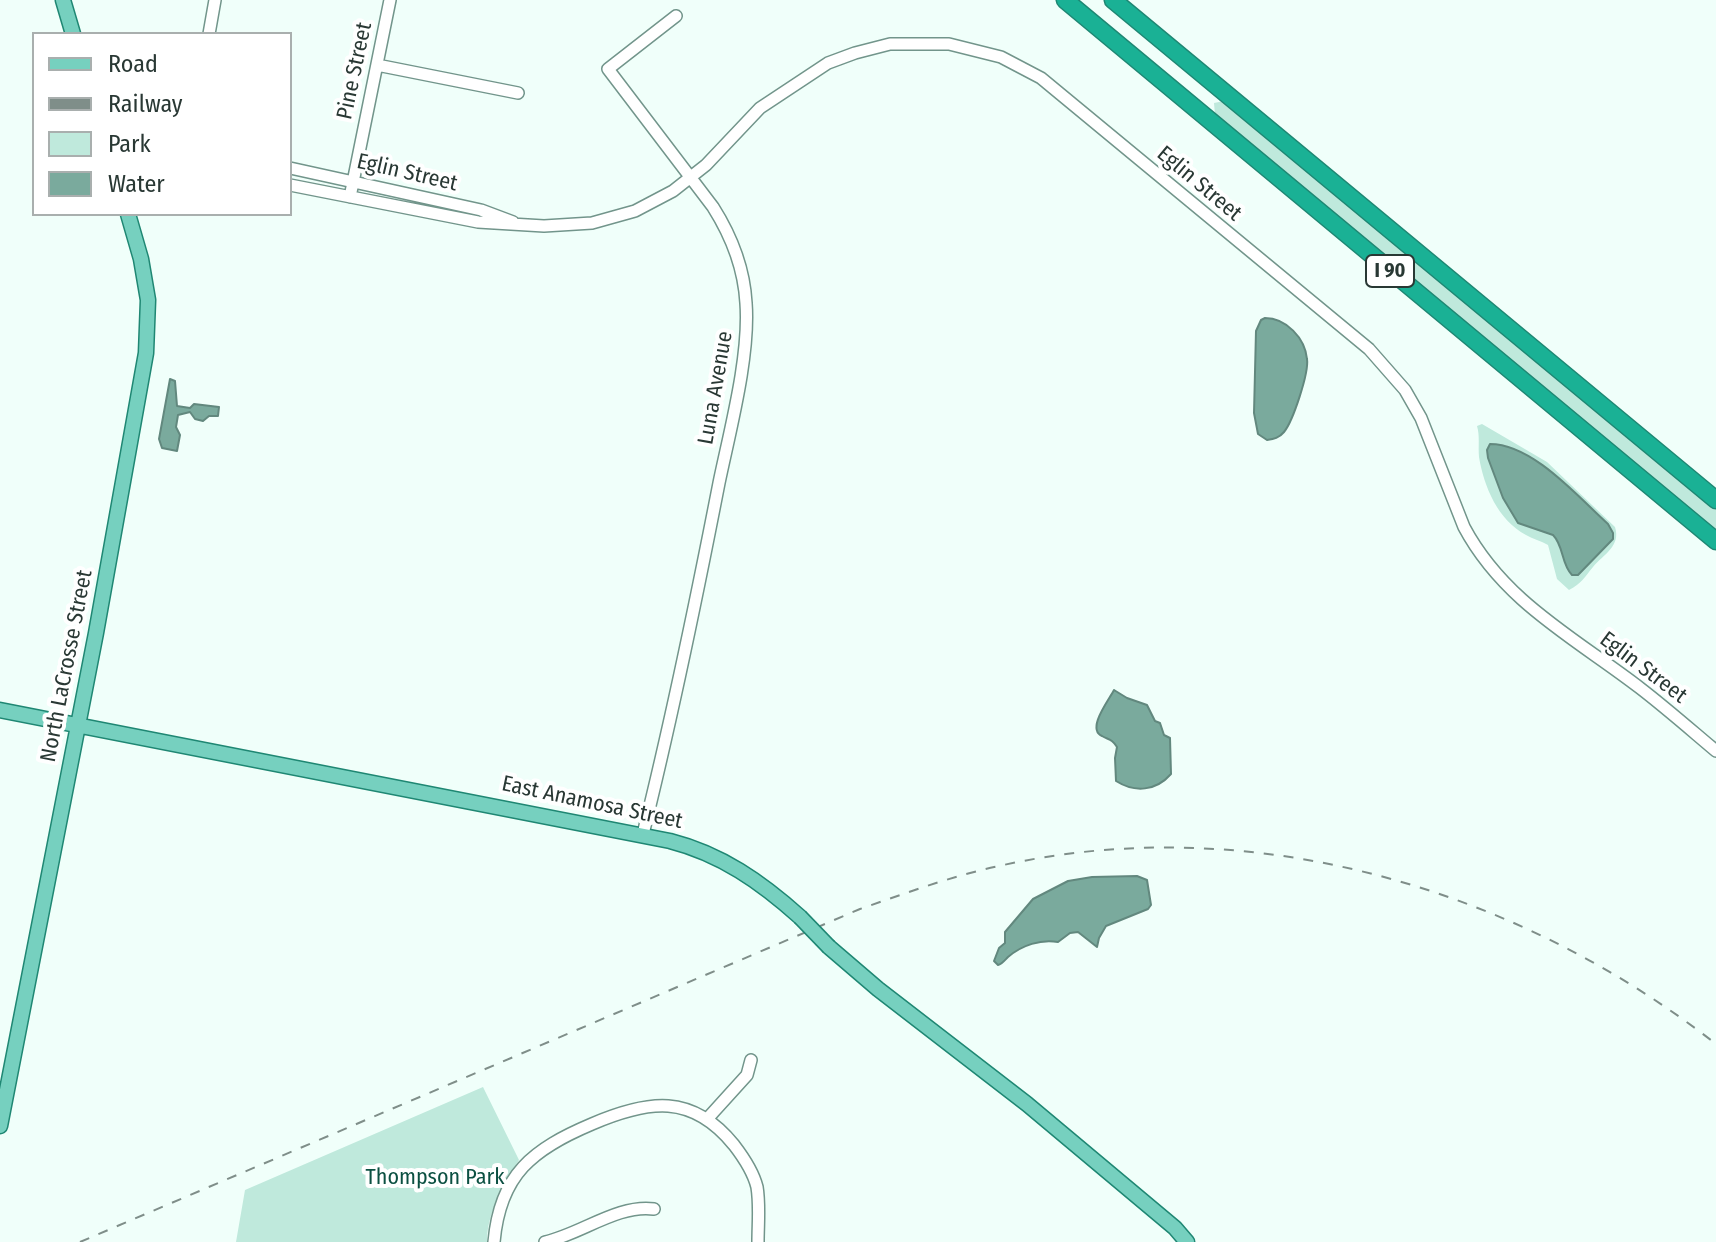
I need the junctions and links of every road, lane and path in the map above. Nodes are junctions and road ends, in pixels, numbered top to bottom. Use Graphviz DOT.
graph roads {
  1 [pos="63,0"];
  2 [pos="215,0"];
  3 [pos="390,0"];
  4 [pos="1065,0"];
  5 [pos="1113,0"];
  6 [pos="676,16"];
  7 [pos="72,32"];
  8 [pos="209,32"];
  9 [pos="377,65"];
  10 [pos="518,93"];
  11 [pos="292,168"];
  12 [pos="691,179"];
  13 [pos="353,180"];
  14 [pos="292,185"];
  15 [pos="350,197"];
  16 [pos="129,216"];
  17 [pos="514,223"];
  18 [pos="1533,350"];
  19 [pos="1619,461"];
  20 [pos="1716,491"];
  21 [pos="1716,500"];
  22 [pos="1716,541"];
  23 [pos="1716,554"];
  24 [pos="0,710"];
  25 [pos="78,725"];
  26 [pos="1716,751"];
  27 [pos="643,834"];
  28 [pos="751,1060"];
  29 [pos="4,1089"];
  30 [pos="708,1118"];
  31 [pos="0,1126"];
  32 [pos="654,1209"];
  33 [pos="495,1242"];
  34 [pos="545,1242"];
  35 [pos="758,1242"];
  36 [pos="1187,1242"];
  1 -- 7 [label="main road"];
  2 -- 8 [label="street"];
  3 -- 9 [label="street, Pine Street"];
  4 -- 19 [label="highway, I 90"];
  5 -- 18 [label="highway, I 90"];
  6 -- 12 [label="street, Luna Avenue"];
  9 -- 10 [label="street"];
  9 -- 13 [label="street, Pine Street"];
  11 -- 13 [label="street, Eglin Street"];
  12 -- 17 [label="street, Eglin Street"];
  12 -- 26 [label="street, Eglin Street"];
  12 -- 27 [label="street, Luna Avenue"];
  13 -- 15 [label="street, Pine Street"];
  13 -- 17 [label="street, Eglin Street"];
  14 -- 15 [label="street, Eglin Street"];
  15 -- 17 [label="street, Eglin Street"];
  16 -- 25 [label="main road, North LaCrosse Street"];
  18 -- 20 [label="highway"];
  18 -- 21 [label="highway, I 90"];
  19 -- 22 [label="highway, I 90"];
  19 -- 23 [label="highway"];
  24 -- 25 [label="main road, East Anamosa Street"];
  25 -- 27 [label="main road, East Anamosa Street"];
  25 -- 29 [label="main road, North LaCrosse Street"];
  27 -- 36 [label="main road, East Anamosa Street, bridge"];
  28 -- 30 [label="street"];
  29 -- 31 [label="main road, North LaCrosse Street"];
  30 -- 33 [label="street"];
  30 -- 35 [label="street"];
  32 -- 34 [label="street"];
}
